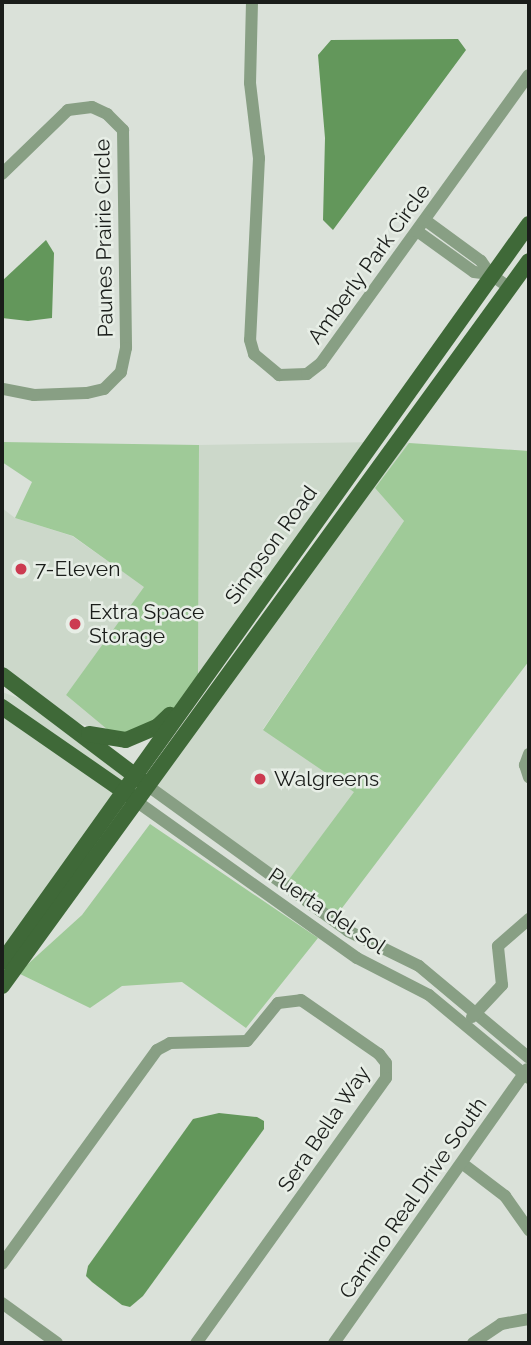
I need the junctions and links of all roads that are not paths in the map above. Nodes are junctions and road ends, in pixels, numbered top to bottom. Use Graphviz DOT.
graph roads {
  1 [pos="252,2"];
  2 [pos="529,75"];
  3 [pos="2,174"];
  4 [pos="425,220"];
  5 [pos="529,224"];
  6 [pos="417,231"];
  7 [pos="529,261"];
  8 [pos="492,275"];
  9 [pos="510,288"];
  10 [pos="2,389"];
  11 [pos="392,416"];
  12 [pos="360,495"];
  13 [pos="2,675"];
  14 [pos="2,686"];
  15 [pos="34,698"];
  16 [pos="188,699"];
  17 [pos="2,707"];
  18 [pos="71,725"];
  19 [pos="529,754"];
  20 [pos="134,775"];
  21 [pos="529,777"];
  22 [pos="148,786"];
  23 [pos="122,791"];
  24 [pos="136,801"];
  25 [pos="529,919"];
  26 [pos="375,945"];
  27 [pos="2,962"];
  28 [pos="366,963"];
  29 [pos="2,986"];
  30 [pos="476,1014"];
  31 [pos="464,1025"];
  32 [pos="529,1058"];
  33 [pos="527,1073"];
  34 [pos="463,1164"];
  35 [pos="529,1230"];
  36 [pos="2,1264"];
  37 [pos="2,1303"];
  38 [pos="529,1319"];
  39 [pos="57,1343"];
  40 [pos="196,1343"];
  41 [pos="334,1343"];
  42 [pos="472,1343"];
  1 -- 6 [label="street, Amberly Park Circle"];
  2 -- 4 [label="street, Amberly Park Circle"];
  3 -- 10 [label="street, Paunes Prairie Circle"];
  4 -- 6 [label="street, Amberly Park Circle"];
  4 -- 8 [label="street"];
  5 -- 8 [label="main road, Simpson Road"];
  6 -- 8 [label="street"];
  7 -- 9 [label="main road, Simpson Road"];
  8 -- 9 [label="street"];
  8 -- 11 [label="main road, Simpson Road"];
  9 -- 12 [label="main road, Simpson Road"];
  11 -- 12 [label="main road"];
  11 -- 16 [label="main road, Simpson Road"];
  12 -- 22 [label="main road, Simpson Road"];
  13 -- 15 [label="main road"];
  14 -- 15 [label="main road"];
  15 -- 18 [label="main road"];
  16 -- 18 [label="main road"];
  16 -- 20 [label="main road, Simpson Road"];
  17 -- 23 [label="main road"];
  18 -- 20 [label="main road"];
  19 -- 21 [label="street"];
  20 -- 22 [label="main road"];
  20 -- 23 [label="main road, Simpson Road"];
  22 -- 24 [label="main road, Simpson Road"];
  22 -- 26 [label="street, Puerta del Sol"];
  23 -- 24 [label="main road"];
  23 -- 27 [label="main road, Simpson Road"];
  24 -- 28 [label="street, Puerta del Sol"];
  24 -- 29 [label="main road, Simpson Road"];
  25 -- 30 [label="street"];
  26 -- 28 [label="street"];
  26 -- 30 [label="street, Puerta del Sol"];
  28 -- 31 [label="street, Puerta del Sol"];
  30 -- 31 [label="street"];
  30 -- 32 [label="street, Puerta del Sol"];
  31 -- 33 [label="street, Puerta del Sol"];
  33 -- 34 [label="street, Camino Real Drive South"];
  34 -- 35 [label="street"];
  34 -- 41 [label="street, Camino Real Drive South"];
  36 -- 40 [label="street, Sera Bella Way"];
  37 -- 39 [label="street"];
  38 -- 42 [label="street"];
}
